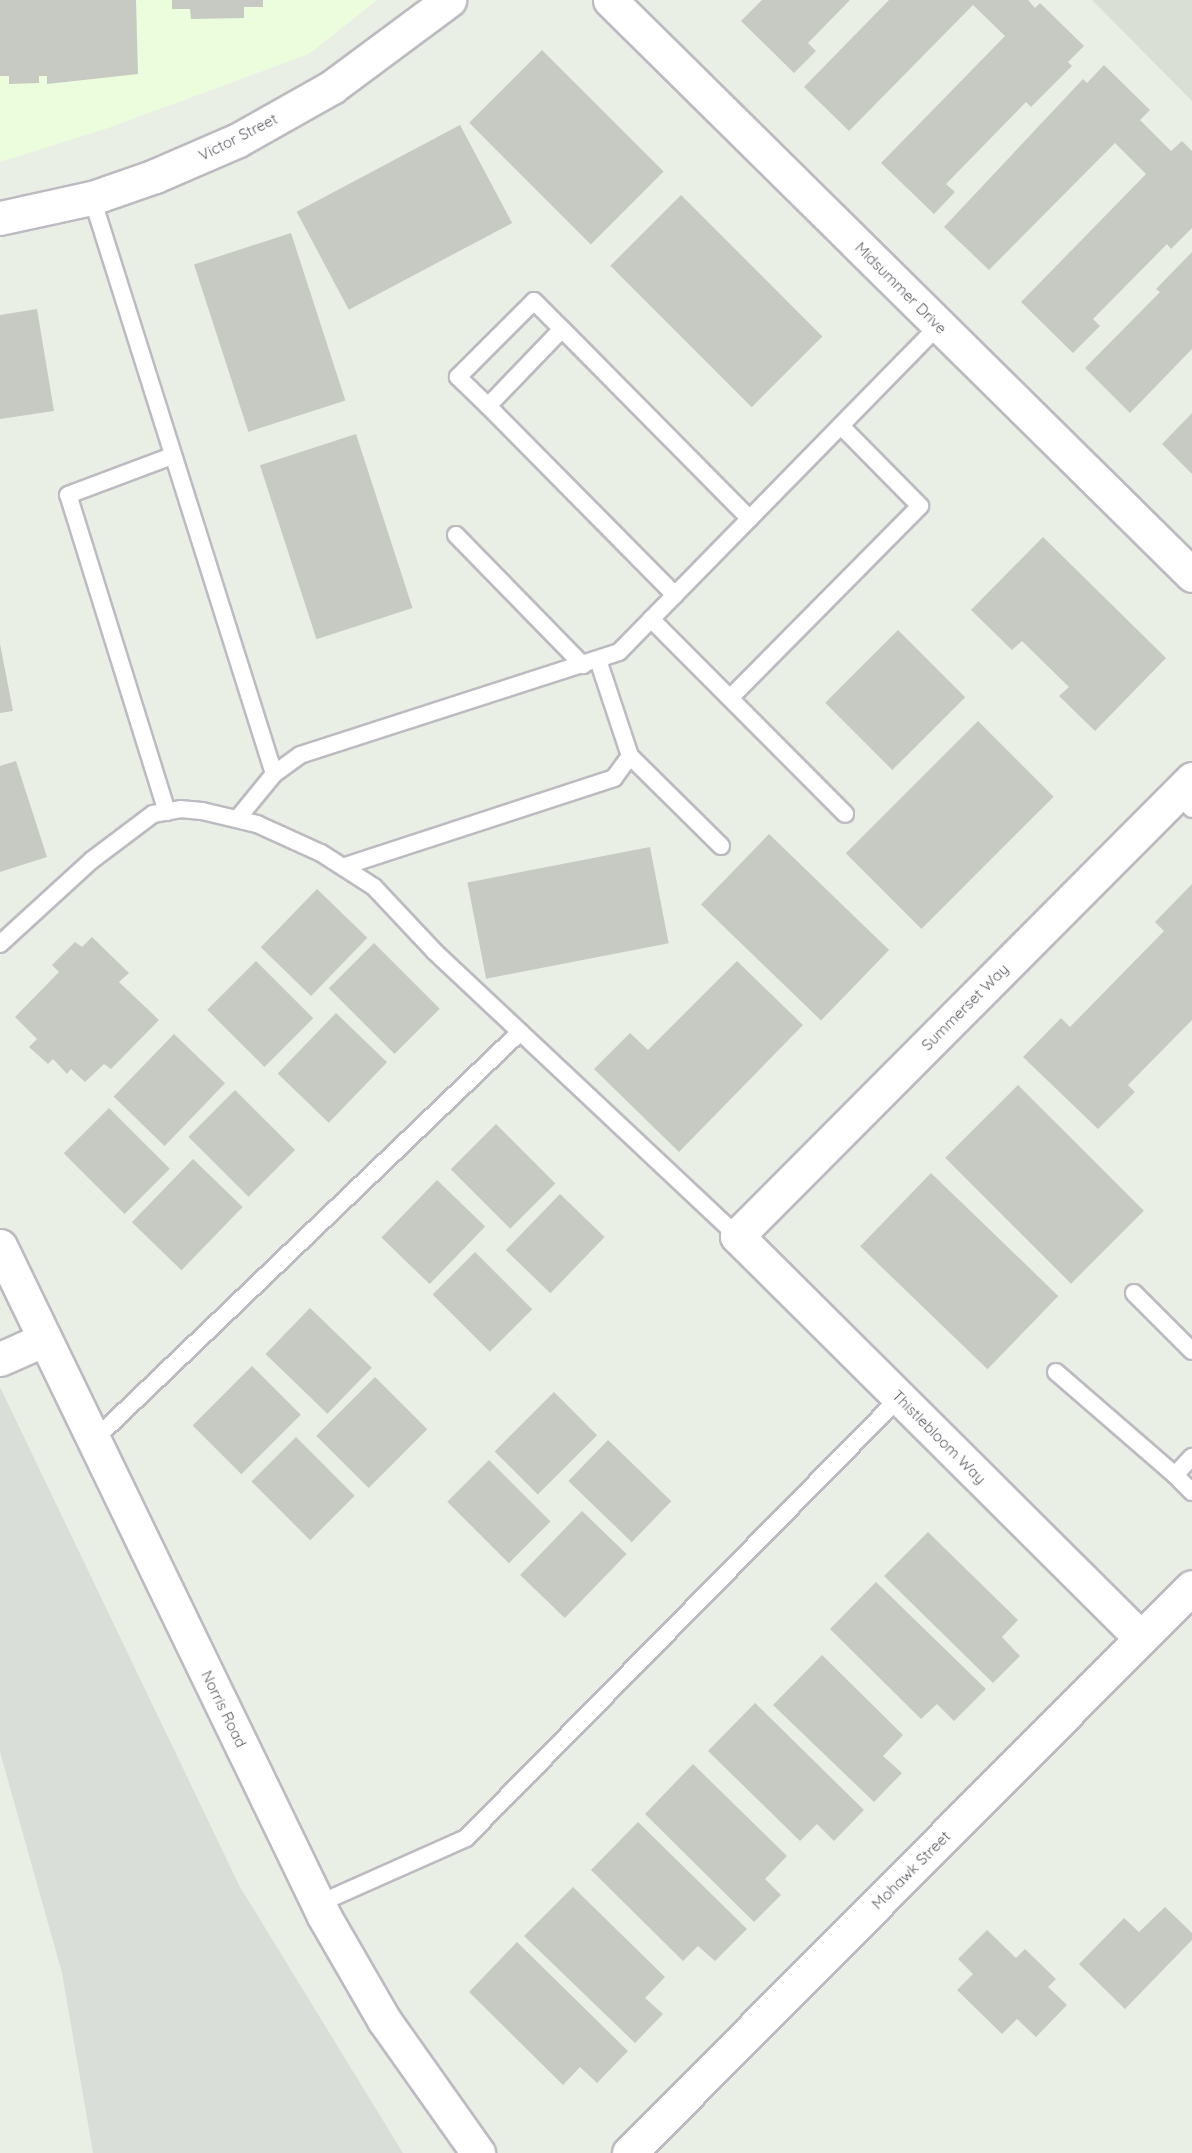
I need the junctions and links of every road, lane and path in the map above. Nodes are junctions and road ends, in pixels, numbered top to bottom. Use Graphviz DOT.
graph roads {
  1 [pos="449,0"];
  2 [pos="610,0"];
  3 [pos="92,198"];
  4 [pos="0,218"];
  5 [pos="939,325"];
  6 [pos="562,329"];
  7 [pos="488,406"];
  8 [pos="841,426"];
  9 [pos="172,456"];
  10 [pos="750,519"];
  11 [pos="456,535"];
  12 [pos="1192,575"];
  13 [pos="675,595"];
  14 [pos="651,619"];
  15 [pos="590,663"];
  16 [pos="730,698"];
  17 [pos="630,756"];
  18 [pos="274,774"];
  19 [pos="1187,794"];
  20 [pos="166,812"];
  21 [pos="845,814"];
  22 [pos="238,818"];
  23 [pos="721,846"];
  24 [pos="345,866"];
  25 [pos="0,944"];
  26 [pos="520,1032"];
  27 [pos="737,1236"];
  28 [pos="0,1246"];
  29 [pos="1134,1293"];
  30 [pos="45,1339"];
  31 [pos="1192,1351"];
  32 [pos="0,1359"];
  33 [pos="1056,1371"];
  34 [pos="900,1397"];
  35 [pos="94,1440"];
  36 [pos="1192,1457"];
  37 [pos="1175,1475"];
  38 [pos="1192,1492"];
  39 [pos="1192,1587"];
  40 [pos="1142,1638"];
  41 [pos="318,1904"];
  42 [pos="478,2153"];
  43 [pos="629,2153"];
  1 -- 3 [label="street, Victor Street"];
  2 -- 5 [label="street, Midsummer Drive"];
  3 -- 4 [label="street, Victor Street"];
  3 -- 9 [label="lane"];
  5 -- 8 [label="lane"];
  5 -- 12 [label="street, Midsummer Drive"];
  6 -- 7 [label="lane"];
  6 -- 7 [label="lane"];
  6 -- 10 [label="lane"];
  7 -- 13 [label="lane"];
  8 -- 10 [label="lane"];
  8 -- 16 [label="lane"];
  9 -- 18 [label="lane"];
  9 -- 20 [label="lane"];
  10 -- 13 [label="lane"];
  11 -- 15 [label="lane"];
  13 -- 14 [label="lane"];
  14 -- 15 [label="lane"];
  14 -- 16 [label="lane"];
  15 -- 17 [label="lane"];
  15 -- 18 [label="lane"];
  16 -- 21 [label="lane"];
  17 -- 23 [label="lane"];
  17 -- 24 [label="lane"];
  18 -- 22 [label="lane"];
  19 -- 27 [label="street, Summerset Way"];
  20 -- 22 [label="lane"];
  20 -- 25 [label="lane"];
  22 -- 24 [label="lane"];
  24 -- 26 [label="lane"];
  26 -- 27 [label="lane"];
  26 -- 35 [label="lane"];
  27 -- 34 [label="street, Thistlebloom Way"];
  28 -- 30 [label="street, Norris Road"];
  29 -- 31 [label="lane"];
  30 -- 32 [label="street"];
  30 -- 35 [label="street, Norris Road"];
  33 -- 37 [label="lane"];
  34 -- 40 [label="street, Thistlebloom Way"];
  34 -- 41 [label="lane"];
  35 -- 41 [label="street, Norris Road"];
  36 -- 37 [label="lane"];
  37 -- 38 [label="lane"];
  39 -- 40 [label="street, Mohawk Street"];
  40 -- 43 [label="street, Mohawk Street"];
  41 -- 42 [label="street, Norris Road"];
}
